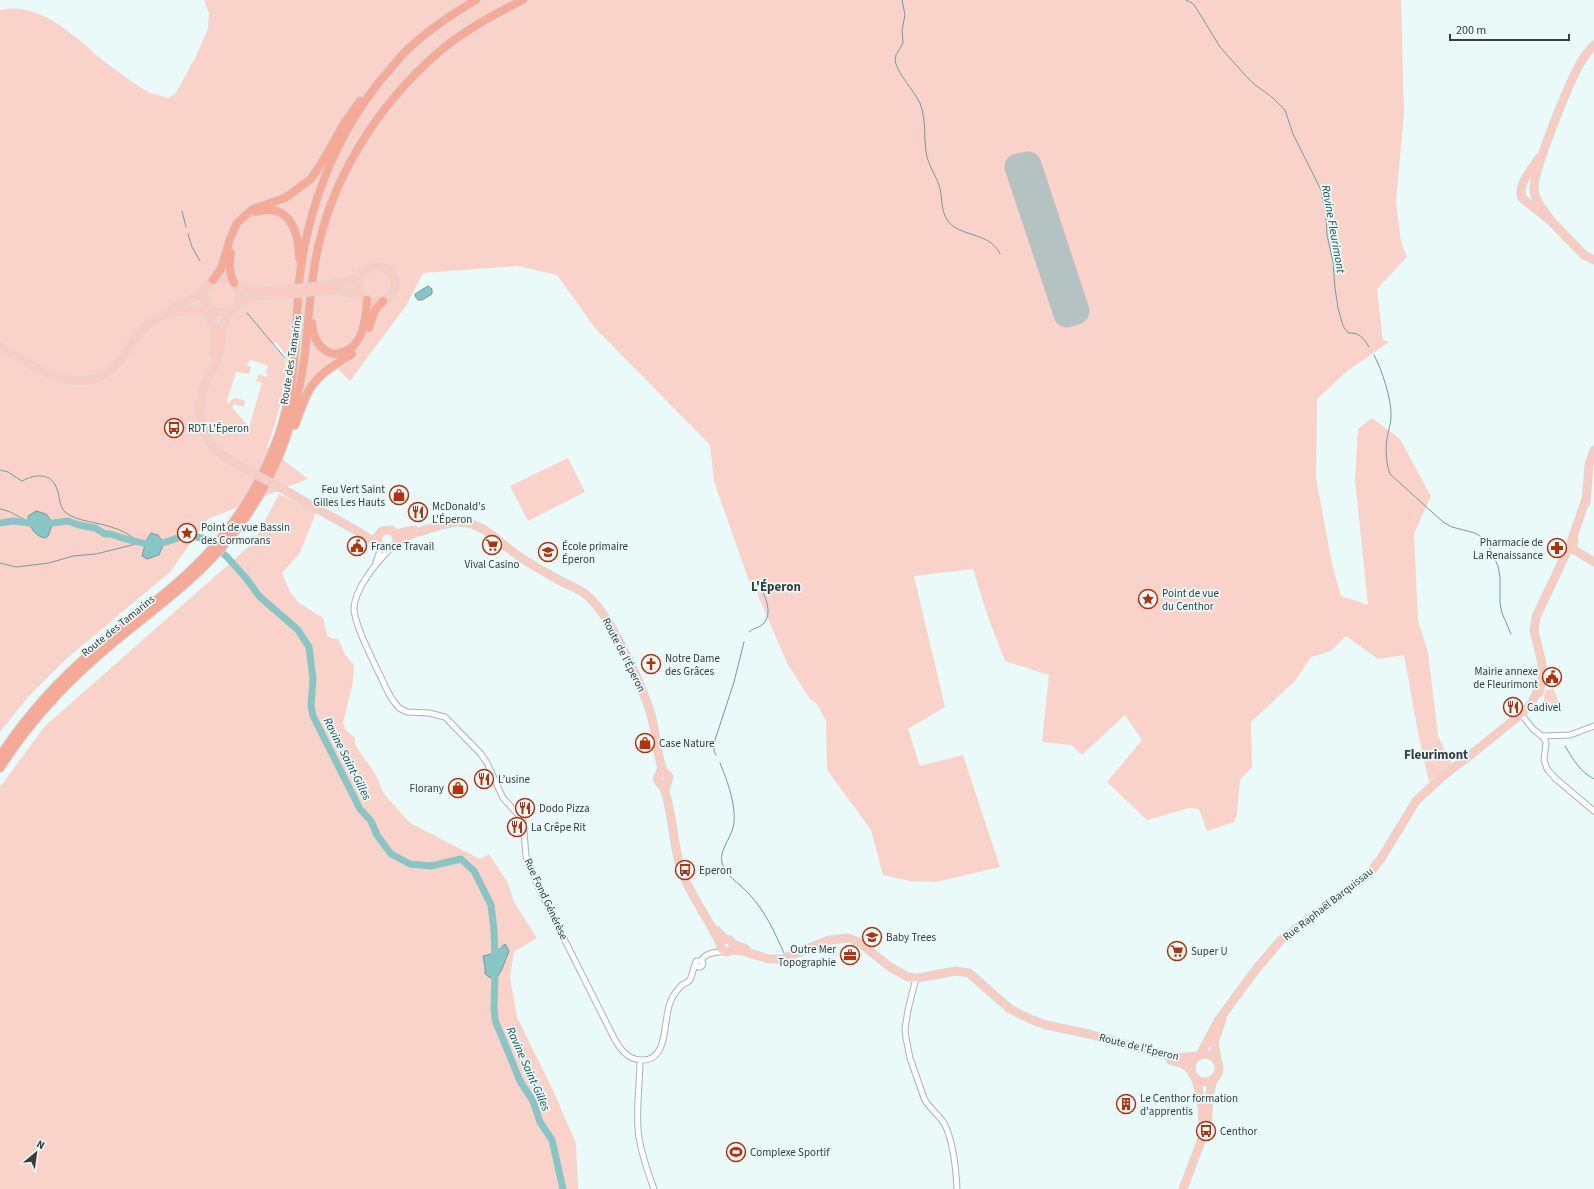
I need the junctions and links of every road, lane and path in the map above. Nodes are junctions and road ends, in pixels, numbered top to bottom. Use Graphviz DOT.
graph roads {
  1 [pos="476,0"];
  2 [pos="523,0"];
  3 [pos="1594,45"];
  4 [pos="406,51"];
  5 [pos="1546,148"];
  6 [pos="1527,176"];
  7 [pos="1534,185"];
  8 [pos="1536,198"];
  9 [pos="1526,202"];
  10 [pos="326,218"];
  11 [pos="1552,222"];
  12 [pos="1594,260"];
  13 [pos="360,277"];
  14 [pos="213,280"];
  15 [pos="299,282"];
  16 [pos="236,285"];
  17 [pos="205,289"];
  18 [pos="317,289"];
  19 [pos="292,291"];
  20 [pos="365,297"];
  21 [pos="383,301"];
  22 [pos="233,308"];
  23 [pos="211,309"];
  24 [pos="167,313"];
  25 [pos="160,315"];
  26 [pos="0,346"];
  27 [pos="220,350"];
  28 [pos="212,371"];
  29 [pos="1594,450"];
  30 [pos="274,467"];
  31 [pos="1586,499"];
  32 [pos="238,520"];
  33 [pos="439,527"];
  34 [pos="356,530"];
  35 [pos="395,534"];
  36 [pos="379,535"];
  37 [pos="379,545"];
  38 [pos="393,546"];
  39 [pos="1573,549"];
  40 [pos="1594,562"];
  41 [pos="374,566"];
  42 [pos="194,573"];
  43 [pos="1550,586"];
  44 [pos="1522,716"];
  45 [pos="1594,726"];
  46 [pos="1543,736"];
  47 [pos="0,756"];
  48 [pos="0,768"];
  49 [pos="1594,811"];
  50 [pos="722,945"];
  51 [pos="732,947"];
  52 [pos="916,978"];
  53 [pos="1226,1010"];
  54 [pos="1080,1033"];
  55 [pos="1106,1043"];
  56 [pos="1123,1044"];
  57 [pos="1199,1055"];
  58 [pos="640,1060"];
  59 [pos="1217,1060"];
  60 [pos="1191,1070"];
  61 [pos="1196,1078"];
  62 [pos="1213,1081"];
  63 [pos="1203,1136"];
  64 [pos="654,1189"];
  65 [pos="957,1189"];
  66 [pos="1183,1189"];
  1 -- 4 [label="highway, Route des Tamarins"];
  2 -- 10 [label="highway, Route des Tamarins"];
  3 -- 5 [label="main road"];
  4 -- 14 [label="highway"];
  4 -- 15 [label="highway, Route des Tamarins"];
  5 -- 6 [label="main road"];
  5 -- 7 [label="main road"];
  6 -- 7 [label="main road"];
  6 -- 9 [label="main road"];
  7 -- 8 [label="main road"];
  8 -- 9 [label="main road"];
  8 -- 11 [label="main road"];
  9 -- 11 [label="main road"];
  10 -- 20 [label="highway"];
  10 -- 30 [label="highway, Route des Tamarins"];
  11 -- 12 [label="main road"];
  13 -- 18 [label="main road"];
  13 -- 20 [label="main road"];
  13 -- 21 [label="main road"];
  14 -- 16 [label="main road"];
  14 -- 17 [label="main road"];
  15 -- 16 [label="highway"];
  15 -- 32 [label="highway, Route des Tamarins"];
  16 -- 19 [label="main road"];
  16 -- 22 [label="main road"];
  17 -- 23 [label="main road"];
  17 -- 25 [label="main road"];
  18 -- 19 [label="main road, bridge"];
  18 -- 20 [label="main road"];
  19 -- 22 [label="main road"];
  20 -- 21 [label="main road"];
  21 -- 30 [label="highway"];
  22 -- 23 [label="main road"];
  22 -- 27 [label="main road"];
  23 -- 24 [label="main road"];
  23 -- 27 [label="main road"];
  24 -- 25 [label="main road"];
  24 -- 28 [label="main road"];
  25 -- 26 [label="main road"];
  27 -- 28 [label="main road"];
  28 -- 34 [label="main road, bridge"];
  29 -- 31 [label="main road, Rue Raphaël Barquissau"];
  30 -- 32 [label="highway, Route des Tamarins"];
  31 -- 39 [label="main road, Rue Raphaël Barquissau"];
  31 -- 43 [label="main road, Rue Raphaël Barquissau"];
  32 -- 42 [label="highway, Route des Tamarins"];
  33 -- 35 [label="main road, Route de l'Éperon"];
  33 -- 38 [label="main road, Route de l'Éperon"];
  33 -- 50 [label="main road, Route de l'Éperon"];
  34 -- 36 [label="main road"];
  34 -- 37 [label="main road"];
  35 -- 36 [label="main road"];
  35 -- 38 [label="main road"];
  36 -- 37 [label="main road"];
  37 -- 38 [label="main road"];
  37 -- 41 [label="street, Rue Fond Générèse"];
  38 -- 41 [label="street, Rue Fond Générèse"];
  39 -- 40 [label="main road"];
  39 -- 43 [label="main road, Rue Raphaël Barquissau"];
  41 -- 58 [label="street, Rue Fond Générèse"];
  42 -- 47 [label="highway, Route des Tamarins"];
  42 -- 48 [label="highway, Route des Tamarins"];
  43 -- 44 [label="main road, Rue Raphaël Barquissau"];
  44 -- 46 [label="street"];
  44 -- 53 [label="main road, Rue Raphaël Barquissau"];
  45 -- 46 [label="street"];
  46 -- 49 [label="street"];
  50 -- 51 [label="main road"];
  50 -- 51 [label="main road"];
  50 -- 58 [label="street"];
  51 -- 52 [label="main road, Route de l'Éperon"];
  52 -- 54 [label="main road, Route de l'Éperon"];
  52 -- 65 [label="street"];
  53 -- 57 [label="main road, Rue Raphaël Barquissau"];
  53 -- 59 [label="main road, Rue Raphaël Barquissau"];
  54 -- 55 [label="main road, Route de l'Éperon"];
  54 -- 56 [label="main road, Route de l'Éperon"];
  55 -- 56 [label="main road"];
  55 -- 60 [label="main road, Route de l'Éperon"];
  56 -- 57 [label="main road, Route de l'Éperon"];
  57 -- 59 [label="main road"];
  57 -- 60 [label="main road"];
  58 -- 64 [label="street"];
  59 -- 62 [label="main road"];
  60 -- 61 [label="main road"];
  61 -- 62 [label="main road"];
  61 -- 63 [label="main road"];
  62 -- 63 [label="main road"];
  63 -- 66 [label="main road"];
}
